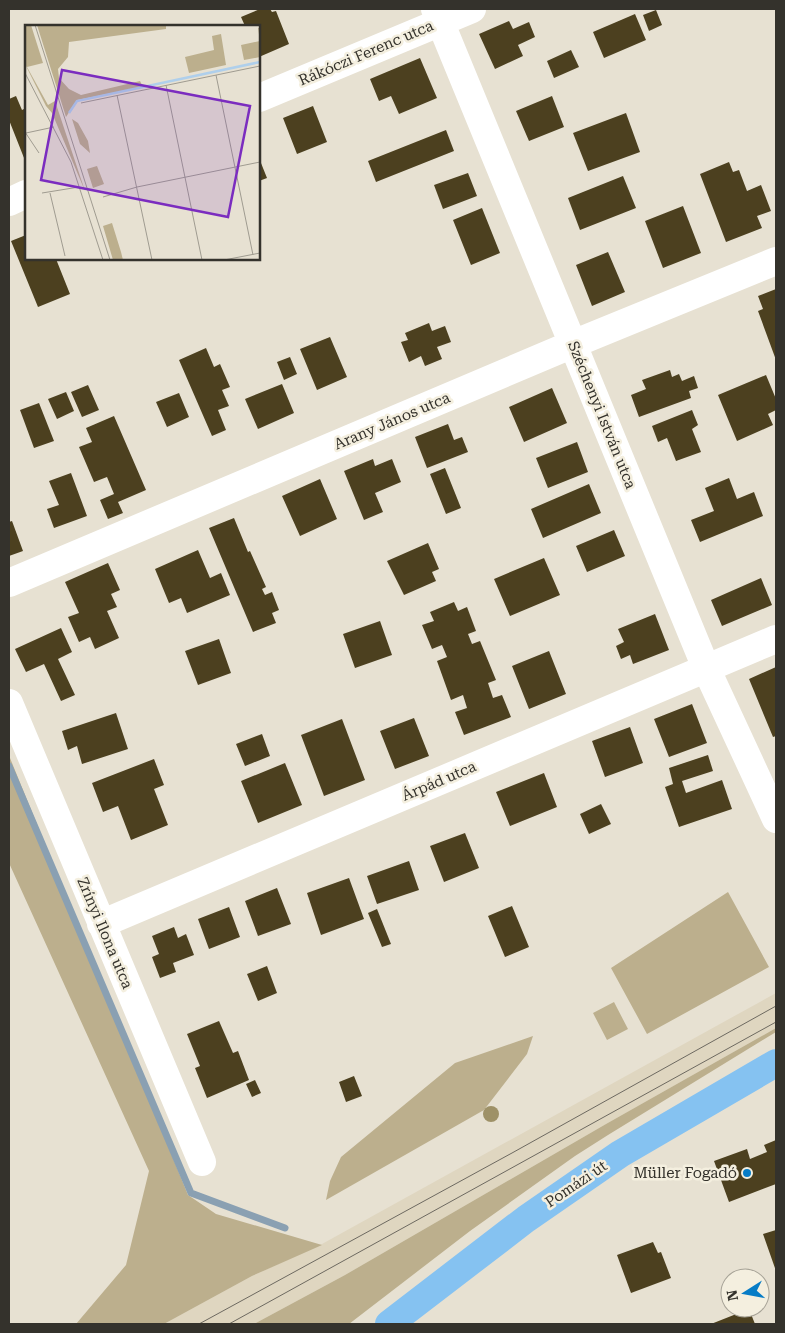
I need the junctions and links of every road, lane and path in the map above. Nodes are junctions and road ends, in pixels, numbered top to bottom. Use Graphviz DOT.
graph roads {
  1 [pos="472,9"];
  2 [pos="438,15"];
  3 [pos="260,98"];
  4 [pos="25,194"];
  5 [pos="9,202"];
  6 [pos="776,261"];
  7 [pos="573,344"];
  8 [pos="9,583"];
  9 [pos="776,639"];
  10 [pos="706,668"];
  11 [pos="9,703"];
  12 [pos="776,819"];
  13 [pos="101,924"];
  14 [pos="776,1063"];
  15 [pos="202,1162"];
  16 [pos="402,1320"];
  1 -- 2 [label="street, Rákóczi Ferenc utca"];
  2 -- 3 [label="street, Rákóczi Ferenc utca"];
  2 -- 7 [label="street, Széchenyi István utca"];
  4 -- 5 [label="street"];
  6 -- 7 [label="street, Arany János utca"];
  7 -- 8 [label="street, Arany János utca"];
  7 -- 10 [label="street, Széchenyi István utca"];
  9 -- 10 [label="street, Árpád utca"];
  10 -- 12 [label="street, Széchenyi István utca"];
  10 -- 13 [label="street, Árpád utca"];
  11 -- 13 [label="street, Zrínyi Ilona utca"];
  13 -- 15 [label="street, Zrínyi Ilona utca"];
  14 -- 16 [label="main road, Pomázi út"];
}
